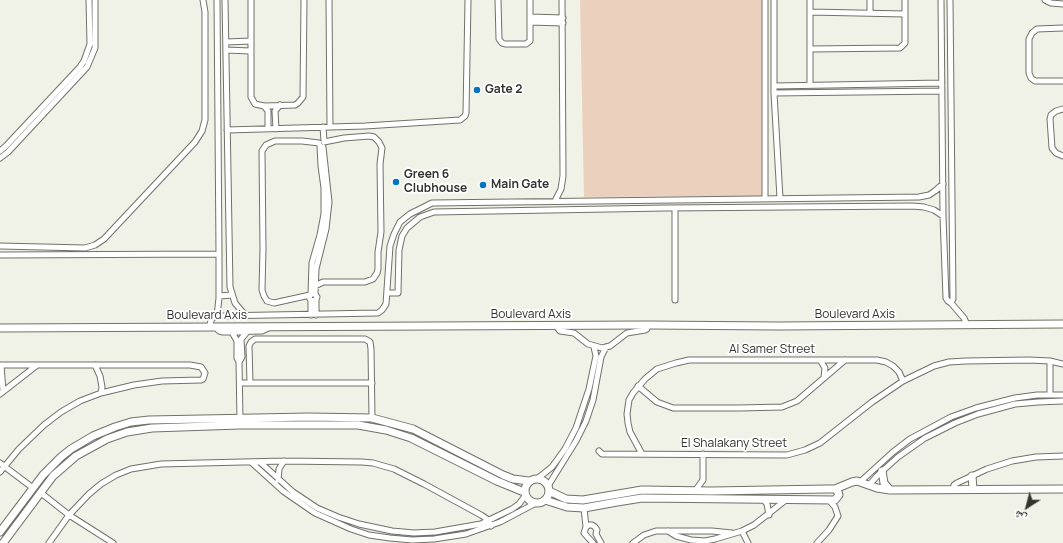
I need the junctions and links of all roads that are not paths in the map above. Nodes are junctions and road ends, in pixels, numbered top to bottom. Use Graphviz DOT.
graph roads {
  1 [pos="89,0"];
  2 [pos="96,0"];
  3 [pos="203,0"];
  4 [pos="217,0"];
  5 [pos="226,0"];
  6 [pos="251,0"];
  7 [pos="304,0"];
  8 [pos="328,0"];
  9 [pos="468,0"];
  10 [pos="498,0"];
  11 [pos="530,0"];
  12 [pos="562,0"];
  13 [pos="765,0"];
  14 [pos="774,0"];
  15 [pos="810,0"];
  16 [pos="870,0"];
  17 [pos="905,0"];
  18 [pos="941,0"];
  19 [pos="950,0"];
  20 [pos="1045,0"];
  21 [pos="1063,4"];
  22 [pos="810,12"];
  23 [pos="870,13"];
  24 [pos="905,14"];
  25 [pos="530,20"];
  26 [pos="563,20"];
  27 [pos="1063,28"];
  28 [pos="250,41"];
  29 [pos="226,42"];
  30 [pos="810,49"];
  31 [pos="226,50"];
  32 [pos="250,51"];
  33 [pos="1063,81"];
  34 [pos="942,83"];
  35 [pos="810,85"];
  36 [pos="774,86"];
  37 [pos="942,91"];
  38 [pos="774,93"];
  39 [pos="280,105"];
  40 [pos="264,106"];
  41 [pos="1063,109"];
  42 [pos="275,118"];
  43 [pos="268,119"];
  44 [pos="943,124"];
  45 [pos="952,124"];
  46 [pos="321,127"];
  47 [pos="330,127"];
  48 [pos="268,129"];
  49 [pos="276,129"];
  50 [pos="227,130"];
  51 [pos="322,143"];
  52 [pos="0,151"];
  53 [pos="1063,156"];
  54 [pos="0,158"];
  55 [pos="943,184"];
  56 [pos="765,198"];
  57 [pos="780,198"];
  58 [pos="555,201"];
  59 [pos="675,208"];
  60 [pos="943,216"];
  61 [pos="0,246"];
  62 [pos="0,254"];
  63 [pos="219,254"];
  64 [pos="315,264"];
  65 [pos="315,278"];
  66 [pos="323,282"];
  67 [pos="315,286"];
  68 [pos="387,293"];
  69 [pos="232,295"];
  70 [pos="219,296"];
  71 [pos="312,297"];
  72 [pos="675,300"];
  73 [pos="951,303"];
  74 [pos="313,315"];
  75 [pos="216,316"];
  76 [pos="246,316"];
  77 [pos="1063,324"];
  78 [pos="967,325"];
  79 [pos="270,326"];
  80 [pos="556,326"];
  81 [pos="647,326"];
  82 [pos="213,327"];
  83 [pos="0,328"];
  84 [pos="232,332"];
  85 [pos="247,332"];
  86 [pos="594,347"];
  87 [pos="606,347"];
  88 [pos="239,352"];
  89 [pos="820,360"];
  90 [pos="845,360"];
  91 [pos="1050,361"];
  92 [pos="1063,364"];
  93 [pos="0,365"];
  94 [pos="94,365"];
  95 [pos="36,366"];
  96 [pos="824,378"];
  97 [pos="903,381"];
  98 [pos="240,383"];
  99 [pos="250,383"];
  100 [pos="372,383"];
  101 [pos="638,386"];
  102 [pos="2,393"];
  103 [pos="101,393"];
  104 [pos="1050,395"];
  105 [pos="1063,395"];
  106 [pos="1063,401"];
  107 [pos="991,404"];
  108 [pos="992,410"];
  109 [pos="372,418"];
  110 [pos="240,422"];
  111 [pos="599,451"];
  112 [pos="642,454"];
  113 [pos="703,454"];
  114 [pos="1063,456"];
  115 [pos="261,462"];
  116 [pos="284,462"];
  117 [pos="252,463"];
  118 [pos="2,465"];
  119 [pos="882,471"];
  120 [pos="0,472"];
  121 [pos="972,476"];
  122 [pos="537,478"];
  123 [pos="279,480"];
  124 [pos="703,480"];
  125 [pos="529,481"];
  126 [pos="860,482"];
  127 [pos="869,485"];
  128 [pos="33,488"];
  129 [pos="548,488"];
  130 [pos="835,488"];
  131 [pos="953,489"];
  132 [pos="974,489"];
  133 [pos="1063,489"];
  134 [pos="890,490"];
  135 [pos="695,491"];
  136 [pos="712,491"];
  137 [pos="41,493"];
  138 [pos="525,494"];
  139 [pos="763,499"];
  140 [pos="788,499"];
  141 [pos="545,500"];
  142 [pos="829,500"];
  143 [pos="536,504"];
  144 [pos="584,508"];
  145 [pos="14,513"];
  146 [pos="769,514"];
  147 [pos="69,515"];
  148 [pos="22,518"];
  149 [pos="490,524"];
  150 [pos="586,527"];
  151 [pos="668,531"];
  152 [pos="742,531"];
  153 [pos="0,532"];
  154 [pos="734,533"];
  155 [pos="596,534"];
  156 [pos="590,537"];
  157 [pos="3,543"];
  158 [pos="49,543"];
  159 [pos="113,543"];
  160 [pos="593,543"];
  161 [pos="601,543"];
  162 [pos="633,543"];
  163 [pos="748,543"];
  164 [pos="817,543"];
  1 -- 52 [label="street"];
  2 -- 54 [label="street"];
  3 -- 61 [label="street"];
  4 -- 63 [label="street"];
  5 -- 29 [label="street"];
  6 -- 28 [label="street"];
  7 -- 39 [label="street"];
  8 -- 47 [label="street"];
  9 -- 47 [label="street"];
  10 -- 25 [label="street"];
  11 -- 25 [label="street"];
  12 -- 26 [label="street"];
  13 -- 56 [label="street"];
  14 -- 36 [label="street"];
  15 -- 22 [label="street"];
  16 -- 23 [label="street"];
  17 -- 24 [label="street"];
  18 -- 34 [label="street"];
  19 -- 45 [label="street"];
  20 -- 21 [label="street"];
  22 -- 23 [label="street"];
  22 -- 30 [label="street"];
  23 -- 24 [label="street"];
  24 -- 30 [label="street"];
  25 -- 26 [label="street"];
  26 -- 58 [label="street"];
  27 -- 33 [label="street"];
  28 -- 29 [label="street"];
  28 -- 32 [label="street"];
  29 -- 31 [label="street"];
  30 -- 35 [label="street"];
  31 -- 32 [label="street"];
  31 -- 50 [label="street"];
  32 -- 40 [label="street"];
  34 -- 35 [label="street"];
  34 -- 37 [label="street"];
  35 -- 36 [label="street"];
  36 -- 38 [label="street"];
  37 -- 38 [label="street"];
  37 -- 44 [label="street"];
  38 -- 57 [label="street"];
  39 -- 40 [label="street"];
  39 -- 42 [label="street"];
  40 -- 43 [label="street"];
  41 -- 53 [label="street"];
  42 -- 43 [label="street"];
  42 -- 49 [label="street"];
  43 -- 48 [label="street"];
  44 -- 45 [label="street"];
  44 -- 55 [label="street"];
  45 -- 73 [label="street"];
  46 -- 47 [label="street"];
  46 -- 49 [label="street"];
  46 -- 51 [label="street"];
  48 -- 49 [label="street"];
  48 -- 50 [label="street"];
  50 -- 69 [label="street"];
  51 -- 64 [label="street"];
  51 -- 66 [label="street"];
  51 -- 71 [label="street"];
  55 -- 57 [label="street"];
  55 -- 60 [label="street"];
  56 -- 57 [label="street"];
  56 -- 58 [label="street"];
  58 -- 68 [label="street"];
  59 -- 60 [label="street"];
  59 -- 68 [label="street"];
  59 -- 72 [label="street"];
  60 -- 73 [label="street"];
  62 -- 63 [label="street"];
  63 -- 70 [label="street"];
  64 -- 65 [label="street"];
  64 -- 71 [label="street"];
  65 -- 66 [label="street"];
  65 -- 67 [label="street"];
  66 -- 67 [label="street"];
  67 -- 71 [label="street"];
  68 -- 74 [label="street"];
  69 -- 70 [label="street"];
  69 -- 76 [label="street"];
  70 -- 75 [label="street"];
  71 -- 74 [label="street"];
  73 -- 78 [label="street"];
  74 -- 76 [label="street"];
  75 -- 76 [label="street"];
  75 -- 82 [label="street"];
  77 -- 78 [label="street, Boulevard Axis"];
  78 -- 81 [label="street, Boulevard Axis"];
  79 -- 80 [label="street, Boulevard Axis"];
  79 -- 82 [label="street, Boulevard Axis"];
  79 -- 85 [label="street"];
  80 -- 81 [label="street, Boulevard Axis"];
  80 -- 86 [label="street"];
  81 -- 87 [label="street"];
  82 -- 83 [label="street, Boulevard Axis"];
  82 -- 84 [label="street"];
  84 -- 85 [label="street"];
  84 -- 88 [label="street"];
  85 -- 88 [label="street"];
  86 -- 87 [label="street"];
  86 -- 122 [label="street"];
  87 -- 129 [label="street"];
  88 -- 98 [label="street"];
  89 -- 90 [label="street, Al Samer Street"];
  89 -- 96 [label="street"];
  89 -- 101 [label="street, Al Samer Street"];
  90 -- 96 [label="street"];
  90 -- 97 [label="street, Al Samer Street"];
  91 -- 92 [label="street, El Shalakany Street"];
  91 -- 97 [label="street, El Shalakany Street"];
  91 -- 104 [label="street"];
  93 -- 95 [label="street"];
  93 -- 102 [label="street"];
  94 -- 95 [label="street"];
  94 -- 103 [label="street"];
  94 -- 103 [label="street"];
  95 -- 102 [label="street"];
  96 -- 101 [label="street"];
  97 -- 113 [label="street, El Shalakany Street"];
  98 -- 99 [label="street"];
  98 -- 110 [label="street"];
  99 -- 100 [label="street"];
  99 -- 100 [label="street"];
  100 -- 109 [label="street"];
  101 -- 112 [label="street"];
  103 -- 118 [label="street"];
  104 -- 105 [label="street"];
  104 -- 107 [label="street"];
  106 -- 108 [label="street"];
  107 -- 108 [label="street"];
  107 -- 126 [label="street"];
  108 -- 119 [label="street"];
  109 -- 110 [label="street"];
  109 -- 125 [label="street"];
  110 -- 128 [label="street"];
  110 -- 137 [label="street"];
  110 -- 138 [label="street"];
  111 -- 112 [label="street, El Shalakany Street"];
  112 -- 113 [label="street, El Shalakany Street"];
  113 -- 124 [label="street"];
  114 -- 121 [label="street"];
  115 -- 116 [label="street"];
  115 -- 117 [label="street"];
  115 -- 123 [label="street"];
  116 -- 123 [label="street"];
  116 -- 149 [label="street"];
  117 -- 147 [label="street"];
  117 -- 149 [label="street"];
  118 -- 120 [label="street"];
  118 -- 128 [label="street"];
  119 -- 127 [label="street"];
  119 -- 134 [label="street"];
  121 -- 131 [label="street"];
  121 -- 132 [label="street"];
  122 -- 125 [label="street"];
  122 -- 129 [label="street"];
  123 -- 149 [label="street"];
  124 -- 135 [label="street"];
  124 -- 136 [label="street"];
  125 -- 138 [label="street"];
  126 -- 127 [label="street"];
  126 -- 130 [label="street"];
  127 -- 134 [label="street"];
  128 -- 145 [label="street"];
  129 -- 135 [label="street"];
  129 -- 141 [label="street"];
  130 -- 136 [label="street"];
  130 -- 142 [label="street"];
  131 -- 132 [label="street"];
  131 -- 134 [label="street"];
  132 -- 133 [label="street"];
  135 -- 136 [label="street"];
  137 -- 147 [label="street"];
  137 -- 148 [label="street"];
  138 -- 143 [label="street"];
  138 -- 149 [label="street"];
  139 -- 140 [label="street"];
  139 -- 144 [label="street"];
  139 -- 146 [label="street"];
  140 -- 142 [label="street"];
  140 -- 146 [label="street"];
  141 -- 143 [label="street"];
  141 -- 144 [label="street"];
  142 -- 164 [label="street"];
  143 -- 149 [label="street"];
  144 -- 150 [label="street"];
  145 -- 148 [label="street"];
  145 -- 153 [label="street"];
  146 -- 152 [label="street"];
  147 -- 158 [label="street"];
  147 -- 159 [label="street"];
  148 -- 157 [label="street"];
  150 -- 155 [label="street"];
  150 -- 156 [label="street"];
  151 -- 154 [label="street"];
  151 -- 154 [label="street"];
  151 -- 162 [label="street"];
  152 -- 154 [label="street"];
  152 -- 163 [label="street"];
  155 -- 156 [label="street"];
  155 -- 161 [label="street"];
  156 -- 160 [label="street"];
}
